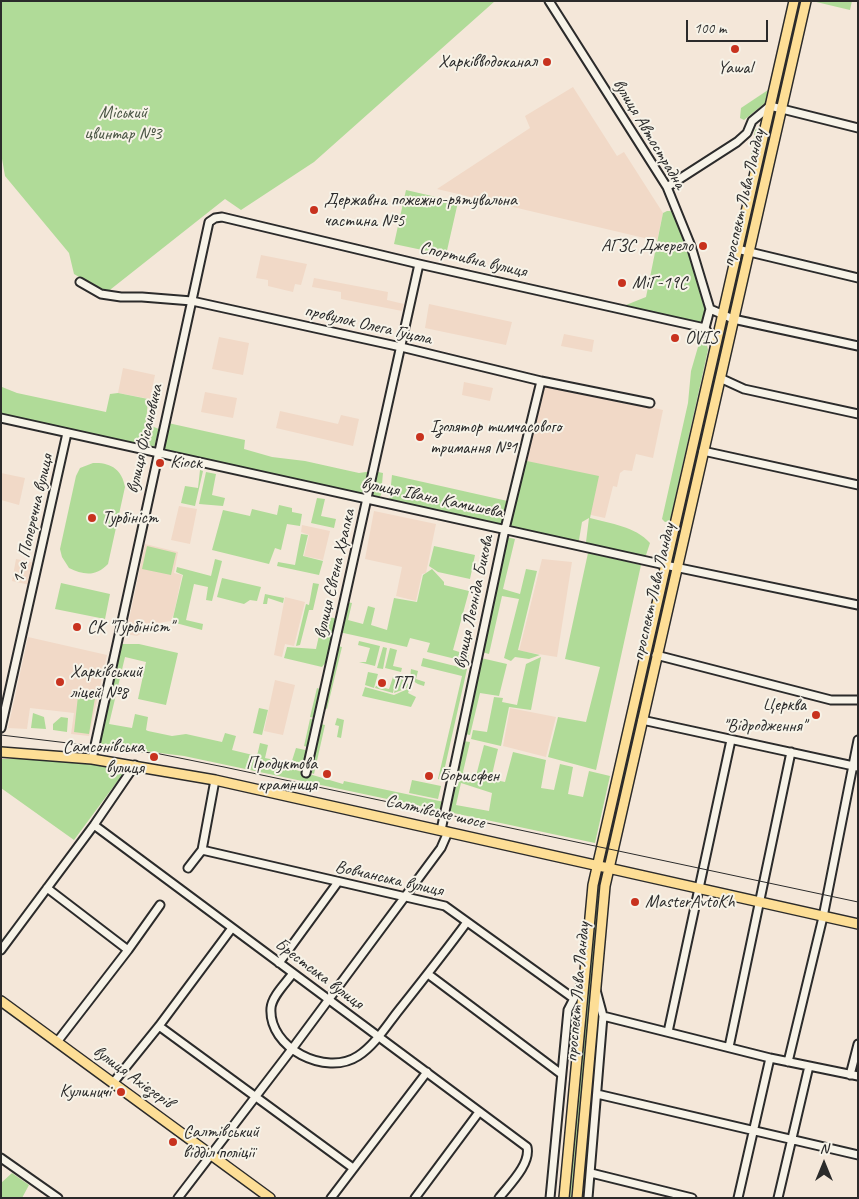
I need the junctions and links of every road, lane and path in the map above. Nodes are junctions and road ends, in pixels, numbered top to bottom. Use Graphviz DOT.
graph roads {
  1 [pos="549,1"];
  2 [pos="794,1"];
  3 [pos="806,1"];
  4 [pos="770,106"];
  5 [pos="782,109"];
  6 [pos="858,128"];
  7 [pos="667,187"];
  8 [pos="215,218"];
  9 [pos="737,249"];
  10 [pos="749,252"];
  11 [pos="419,264"];
  12 [pos="858,278"];
  13 [pos="80,282"];
  14 [pos="192,302"];
  15 [pos="710,309"];
  16 [pos="722,315"];
  17 [pos="733,319"];
  18 [pos="705,328"];
  19 [pos="716,345"];
  20 [pos="401,346"];
  21 [pos="858,346"];
  22 [pos="720,378"];
  23 [pos="540,381"];
  24 [pos="650,403"];
  25 [pos="858,414"];
  26 [pos="1,418"];
  27 [pos="67,433"];
  28 [pos="703,450"];
  29 [pos="157,453"];
  30 [pos="858,485"];
  31 [pos="366,499"];
  32 [pos="505,529"];
  33 [pos="665,565"];
  34 [pos="676,567"];
  35 [pos="858,605"];
  36 [pos="656,655"];
  37 [pos="858,700"];
  38 [pos="642,720"];
  39 [pos="1,728"];
  40 [pos="731,740"];
  41 [pos="858,740"];
  42 [pos="1,752"];
  43 [pos="791,752"];
  44 [pos="92,759"];
  45 [pos="135,765"];
  46 [pos="855,767"];
  47 [pos="306,773"];
  48 [pos="215,780"];
  49 [pos="94,826"];
  50 [pos="445,831"];
  51 [pos="202,850"];
  52 [pos="597,866"];
  53 [pos="188,868"];
  54 [pos="608,869"];
  55 [pos="338,882"];
  56 [pos="47,888"];
  57 [pos="699,890"];
  58 [pos="405,896"];
  59 [pos="760,903"];
  60 [pos="160,905"];
  61 [pos="823,917"];
  62 [pos="467,922"];
  63 [pos="858,924"];
  64 [pos="232,928"];
  65 [pos="1,950"];
  66 [pos="128,950"];
  67 [pos="279,963"];
  68 [pos="293,973"];
  69 [pos="428,974"];
  70 [pos="583,981"];
  71 [pos="596,990"];
  72 [pos="573,998"];
  73 [pos="328,1000"];
  74 [pos="1,1001"];
  75 [pos="604,1016"];
  76 [pos="159,1026"];
  77 [pos="668,1032"];
  78 [pos="378,1037"];
  79 [pos="56,1042"];
  80 [pos="858,1044"];
  81 [pos="729,1047"];
  82 [pos="292,1049"];
  83 [pos="770,1058"];
  84 [pos="788,1062"];
  85 [pos="809,1066"];
  86 [pos="427,1072"];
  87 [pos="560,1073"];
  88 [pos="854,1075"];
  89 [pos="113,1083"];
  90 [pos="597,1094"];
  91 [pos="256,1095"];
  92 [pos="479,1112"];
  93 [pos="753,1130"];
  94 [pos="792,1140"];
  95 [pos="211,1154"];
  96 [pos="858,1155"];
  97 [pos="1,1158"];
  98 [pos="353,1168"];
  99 [pos="591,1173"];
  100 [pos="58,1198"];
  101 [pos="178,1198"];
  102 [pos="270,1198"];
  103 [pos="331,1198"];
  104 [pos="415,1198"];
  105 [pos="499,1198"];
  106 [pos="550,1198"];
  107 [pos="564,1198"];
  108 [pos="577,1198"];
  109 [pos="588,1198"];
  110 [pos="692,1198"];
  111 [pos="738,1198"];
  112 [pos="778,1198"];
  1 -- 7 [label="street, вулиця Автострадна"];
  2 -- 4 [label="main road, проспект Льва Ландау"];
  3 -- 5 [label="main road, проспект Льва Ландау"];
  4 -- 5 [label="street"];
  4 -- 7 [label="street"];
  4 -- 9 [label="main road, проспект Льва Ландау"];
  5 -- 6 [label="street"];
  5 -- 10 [label="main road, проспект Льва Ландау"];
  7 -- 15 [label="street, вулиця Автострадна"];
  8 -- 11 [label="street, Спортивна вулиця"];
  8 -- 14 [label="street, вулиця Фісановича"];
  9 -- 10 [label="street"];
  9 -- 16 [label="main road, проспект Льва Ландау"];
  10 -- 12 [label="street"];
  10 -- 17 [label="main road, проспект Льва Ландау"];
  11 -- 18 [label="street, Спортивна вулиця"];
  11 -- 20 [label="street, вулиця Євгена Храпка"];
  13 -- 14 [label="street, провулок Олега Гуцола"];
  14 -- 20 [label="street, провулок Олега Гуцола"];
  14 -- 29 [label="street, вулиця Фісановича"];
  15 -- 16 [label="street"];
  15 -- 18 [label="street"];
  16 -- 17 [label="street"];
  16 -- 19 [label="main road, проспект Льва Ландау"];
  17 -- 21 [label="street"];
  17 -- 22 [label="main road, проспект Льва Ландау"];
  18 -- 19 [label="street"];
  19 -- 33 [label="main road, проспект Льва Ландау"];
  20 -- 23 [label="street, провулок Олега Гуцола"];
  20 -- 31 [label="street, вулиця Євгена Храпка"];
  22 -- 25 [label="street"];
  22 -- 28 [label="main road, проспект Льва Ландау"];
  23 -- 24 [label="street, провулок Олега Гуцола"];
  23 -- 32 [label="street, вулиця Леоніда Бикова"];
  26 -- 27 [label="street, вулиця Івана Камишева"];
  27 -- 29 [label="street, вулиця Івана Камишева"];
  27 -- 39 [label="street, 1-а Поперечна вулиця"];
  28 -- 30 [label="street"];
  28 -- 34 [label="main road, проспект Льва Ландау"];
  29 -- 31 [label="street, вулиця Івана Камишева"];
  29 -- 44 [label="street, вулиця Фісановича"];
  31 -- 32 [label="street, вулиця Івана Камишева"];
  31 -- 47 [label="street, вулиця Євгена Храпка"];
  32 -- 33 [label="street, вулиця Івана Камишева"];
  32 -- 50 [label="street, вулиця Леоніда Бикова"];
  33 -- 34 [label="street, вулиця Івана Камишева"];
  33 -- 52 [label="main road, проспект Льва Ландау"];
  34 -- 35 [label="street, вулиця Івана Камишева"];
  34 -- 36 [label="main road, проспект Льва Ландау"];
  36 -- 37 [label="street"];
  36 -- 38 [label="main road, проспект Льва Ландау"];
  38 -- 40 [label="street"];
  38 -- 54 [label="main road, проспект Льва Ландау"];
  40 -- 43 [label="street"];
  40 -- 57 [label="street"];
  41 -- 46 [label="street"];
  42 -- 44 [label="main road, Салтівське шосе"];
  43 -- 46 [label="street"];
  43 -- 59 [label="street"];
  44 -- 45 [label="main road, Салтівське шосе"];
  45 -- 48 [label="main road, Салтівське шосе"];
  45 -- 49 [label="street"];
  46 -- 61 [label="street"];
  48 -- 50 [label="main road, Салтівське шосе"];
  48 -- 51 [label="street"];
  49 -- 56 [label="street"];
  49 -- 64 [label="street, Брестська вулиця"];
  50 -- 52 [label="main road, Салтівське шосе"];
  50 -- 58 [label="street, вулиця Леоніда Бикова"];
  51 -- 53 [label="street"];
  51 -- 55 [label="street, Вовчанська вулиця"];
  52 -- 54 [label="main road, Салтівське шосе"];
  52 -- 70 [label="main road, проспект Льва Ландау"];
  54 -- 57 [label="main road, Салтівське шосе"];
  54 -- 71 [label="main road, проспект Льва Ландау"];
  55 -- 58 [label="street, Вовчанська вулиця"];
  55 -- 67 [label="street"];
  56 -- 65 [label="street"];
  56 -- 66 [label="street"];
  57 -- 59 [label="main road, Салтівське шосе"];
  57 -- 77 [label="street"];
  58 -- 62 [label="street, Вовчанська вулиця"];
  58 -- 73 [label="street, вулиця Леоніда Бикова"];
  59 -- 61 [label="main road, Салтівське шосе"];
  59 -- 81 [label="street"];
  60 -- 66 [label="street"];
  61 -- 63 [label="main road, Салтівське шосе"];
  61 -- 84 [label="street"];
  62 -- 69 [label="street"];
  62 -- 72 [label="street, Вовчанська вулиця"];
  64 -- 67 [label="street, Брестська вулиця"];
  64 -- 76 [label="street"];
  66 -- 79 [label="street"];
  67 -- 68 [label="street, Брестська вулиця"];
  68 -- 73 [label="street, Брестська вулиця"];
  68 -- 82 [label="street"];
  69 -- 78 [label="street"];
  69 -- 87 [label="street"];
  70 -- 72 [label="street"];
  70 -- 107 [label="main road, проспект Льва Ландау"];
  71 -- 75 [label="street"];
  71 -- 108 [label="main road, проспект Льва Ландау"];
  72 -- 87 [label="street"];
  73 -- 78 [label="street, Брестська вулиця"];
  73 -- 82 [label="street, вулиця Леоніда Бикова"];
  74 -- 79 [label="main road, вулиця Ахієзерів"];
  75 -- 77 [label="street"];
  75 -- 90 [label="street"];
  76 -- 89 [label="street"];
  76 -- 91 [label="street"];
  77 -- 81 [label="street"];
  78 -- 82 [label="street"];
  78 -- 86 [label="street, Брестська вулиця"];
  79 -- 89 [label="main road, вулиця Ахієзерів"];
  80 -- 88 [label="street"];
  81 -- 83 [label="street"];
  82 -- 91 [label="street, вулиця Леоніда Бикова"];
  83 -- 84 [label="street"];
  83 -- 93 [label="street"];
  84 -- 85 [label="street"];
  85 -- 88 [label="street"];
  85 -- 94 [label="street"];
  86 -- 92 [label="street, Брестська вулиця"];
  86 -- 98 [label="street"];
  87 -- 106 [label="street"];
  89 -- 95 [label="main road, вулиця Ахієзерів"];
  90 -- 93 [label="street"];
  90 -- 99 [label="street"];
  91 -- 95 [label="street, вулиця Леоніда Бикова"];
  91 -- 98 [label="street"];
  92 -- 104 [label="street"];
  92 -- 105 [label="street, Брестська вулиця"];
  93 -- 94 [label="street"];
  93 -- 111 [label="street"];
  94 -- 96 [label="street"];
  94 -- 112 [label="street"];
  95 -- 101 [label="street, вулиця Леоніда Бикова"];
  95 -- 102 [label="main road, вулиця Ахієзерів"];
  97 -- 100 [label="street"];
  98 -- 103 [label="street"];
  99 -- 109 [label="street"];
  99 -- 110 [label="street"];
}
